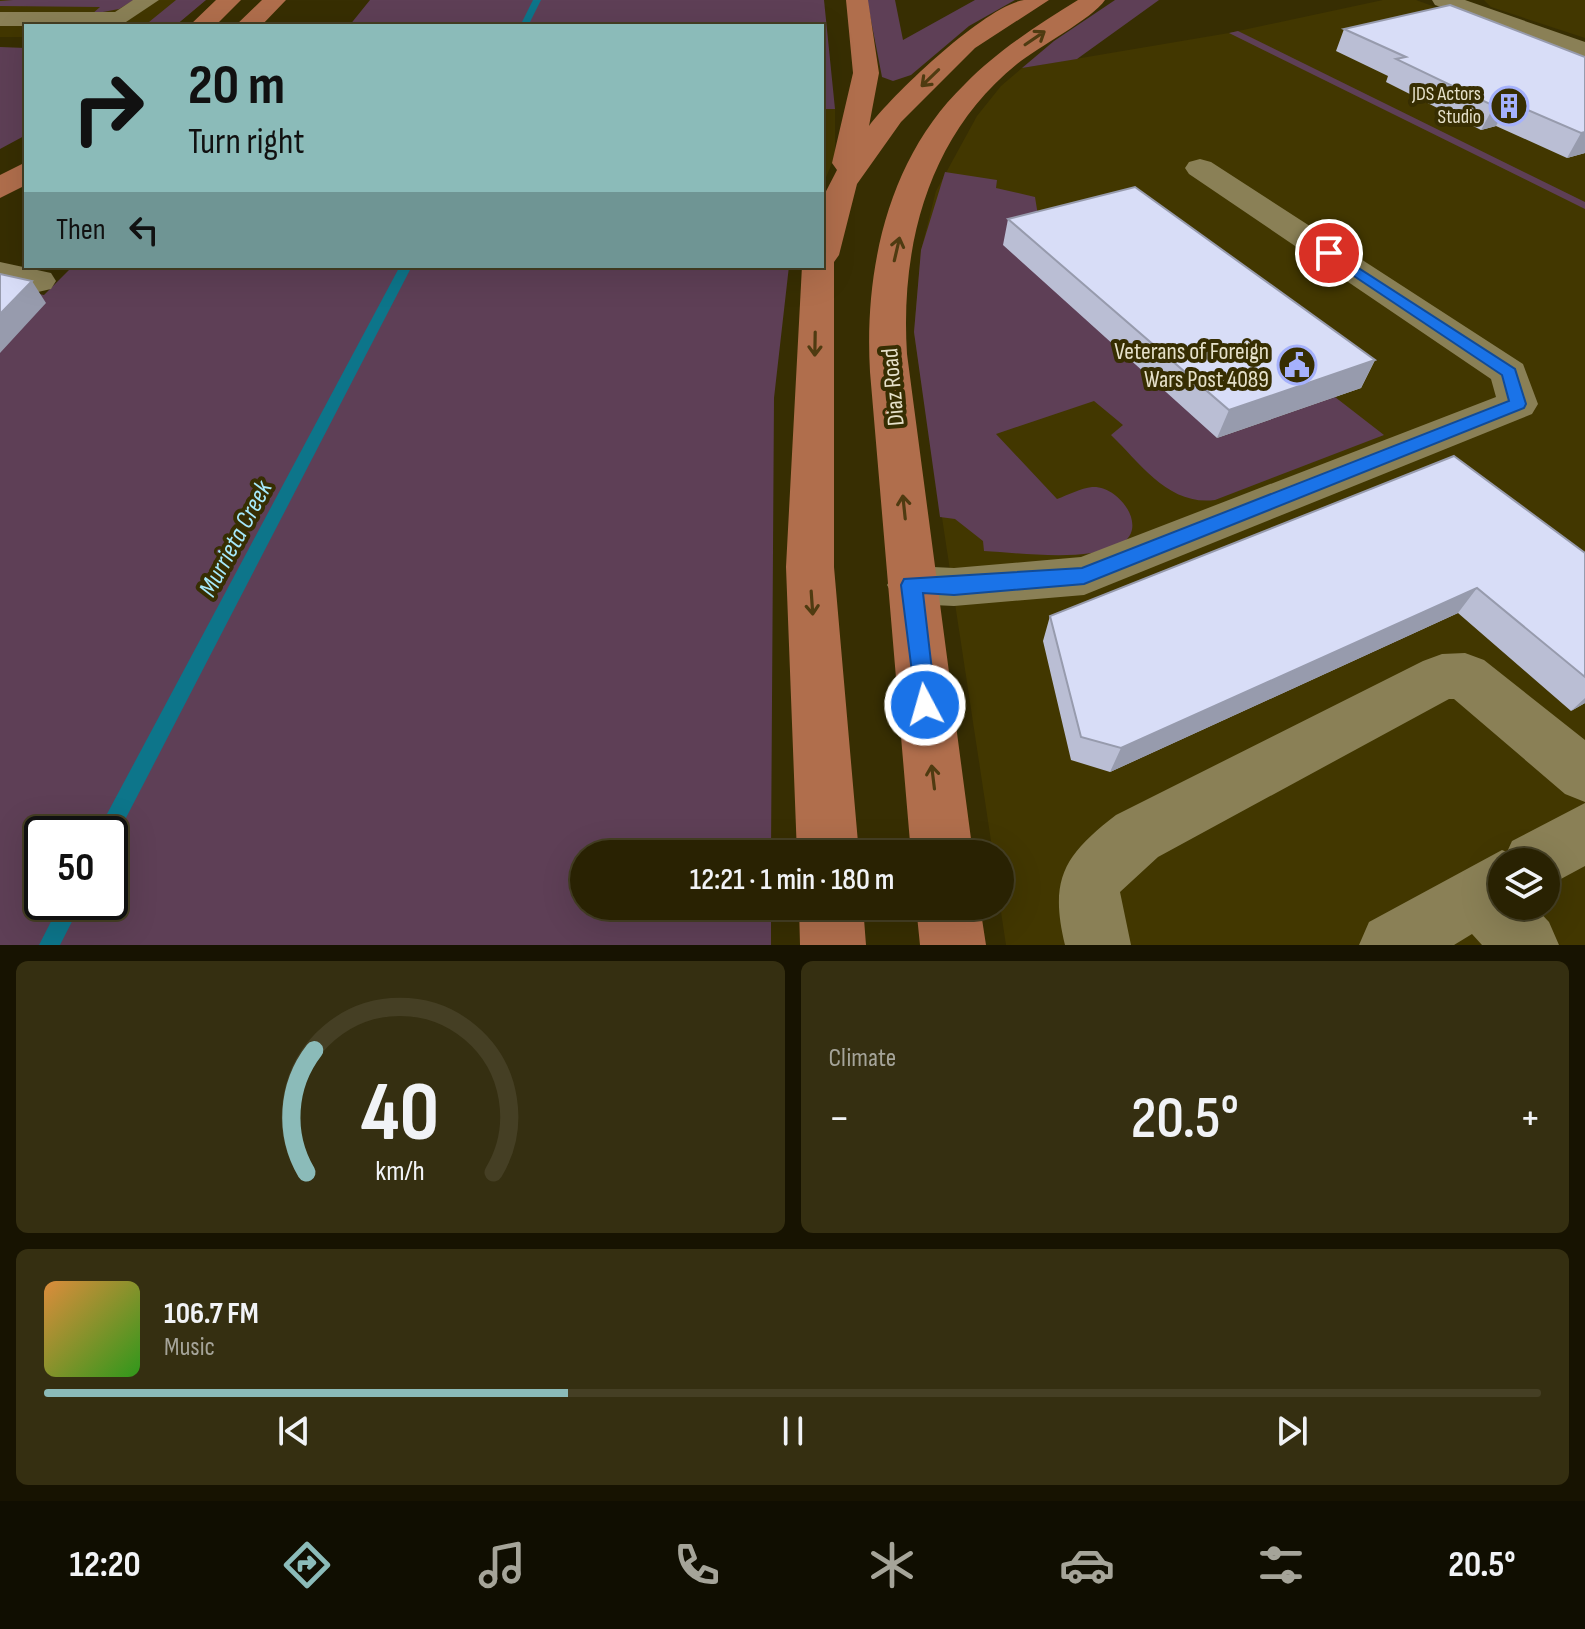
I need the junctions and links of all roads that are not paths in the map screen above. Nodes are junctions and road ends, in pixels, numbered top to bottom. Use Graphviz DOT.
graph roads {
  1 [pos="148,0"];
  2 [pos="230,0"];
  3 [pos="275,0"];
  4 [pos="857,0"];
  5 [pos="1038,0"];
  6 [pos="1094,0"];
  7 [pos="1443,0"];
  8 [pos="0,19"];
  9 [pos="203,24"];
  10 [pos="249,24"];
  11 [pos="24,42"];
  12 [pos="0,43"];
  13 [pos="1585,50"];
  14 [pos="24,158"];
  15 [pos="1200,168"];
  16 [pos="24,172"];
  17 [pos="0,174"];
  18 [pos="842,184"];
  19 [pos="0,189"];
  20 [pos="24,196"];
  21 [pos="0,212"];
  22 [pos="824,248"];
  23 [pos="819,268"];
  24 [pos="0,273"];
  25 [pos="38,281"];
  26 [pos="912,585"];
  27 [pos="1585,775"];
  28 [pos="1585,832"];
  29 [pos="827,840"];
  30 [pos="940,840"];
  31 [pos="1558,848"];
  32 [pos="1488,889"];
  33 [pos="832,920"];
  34 [pos="950,920"];
  35 [pos="1510,920"];
  36 [pos="833,945"];
  37 [pos="953,945"];
  38 [pos="1098,945"];
  39 [pos="1392,945"];
  40 [pos="1526,945"];
  1 -- 8 [label="street"];
  2 -- 9 [label="main road"];
  3 -- 10 [label="main road"];
  4 -- 18 [label="main road"];
  5 -- 18 [label="main road, one-way"];
  26 -- 6 [label="main road, Diaz Road, one-way"];
  7 -- 13 [label="street"];
  11 -- 12 [label="street"];
  14 -- 17 [label="main road"];
  15 -- 26 [label="street"];
  16 -- 19 [label="main road"];
  18 -- 22 [label="main road"];
  20 -- 21 [label="main road"];
  23 -- 29 [label="main road, one-way"];
  24 -- 25 [label="street"];
  30 -- 26 [label="main road, Diaz Road, one-way"];
  27 -- 38 [label="street"];
  28 -- 31 [label="street"];
  32 -- 39 [label="street"];
  33 -- 36 [label="main road"];
  34 -- 37 [label="main road"];
  35 -- 40 [label="street"];
}
